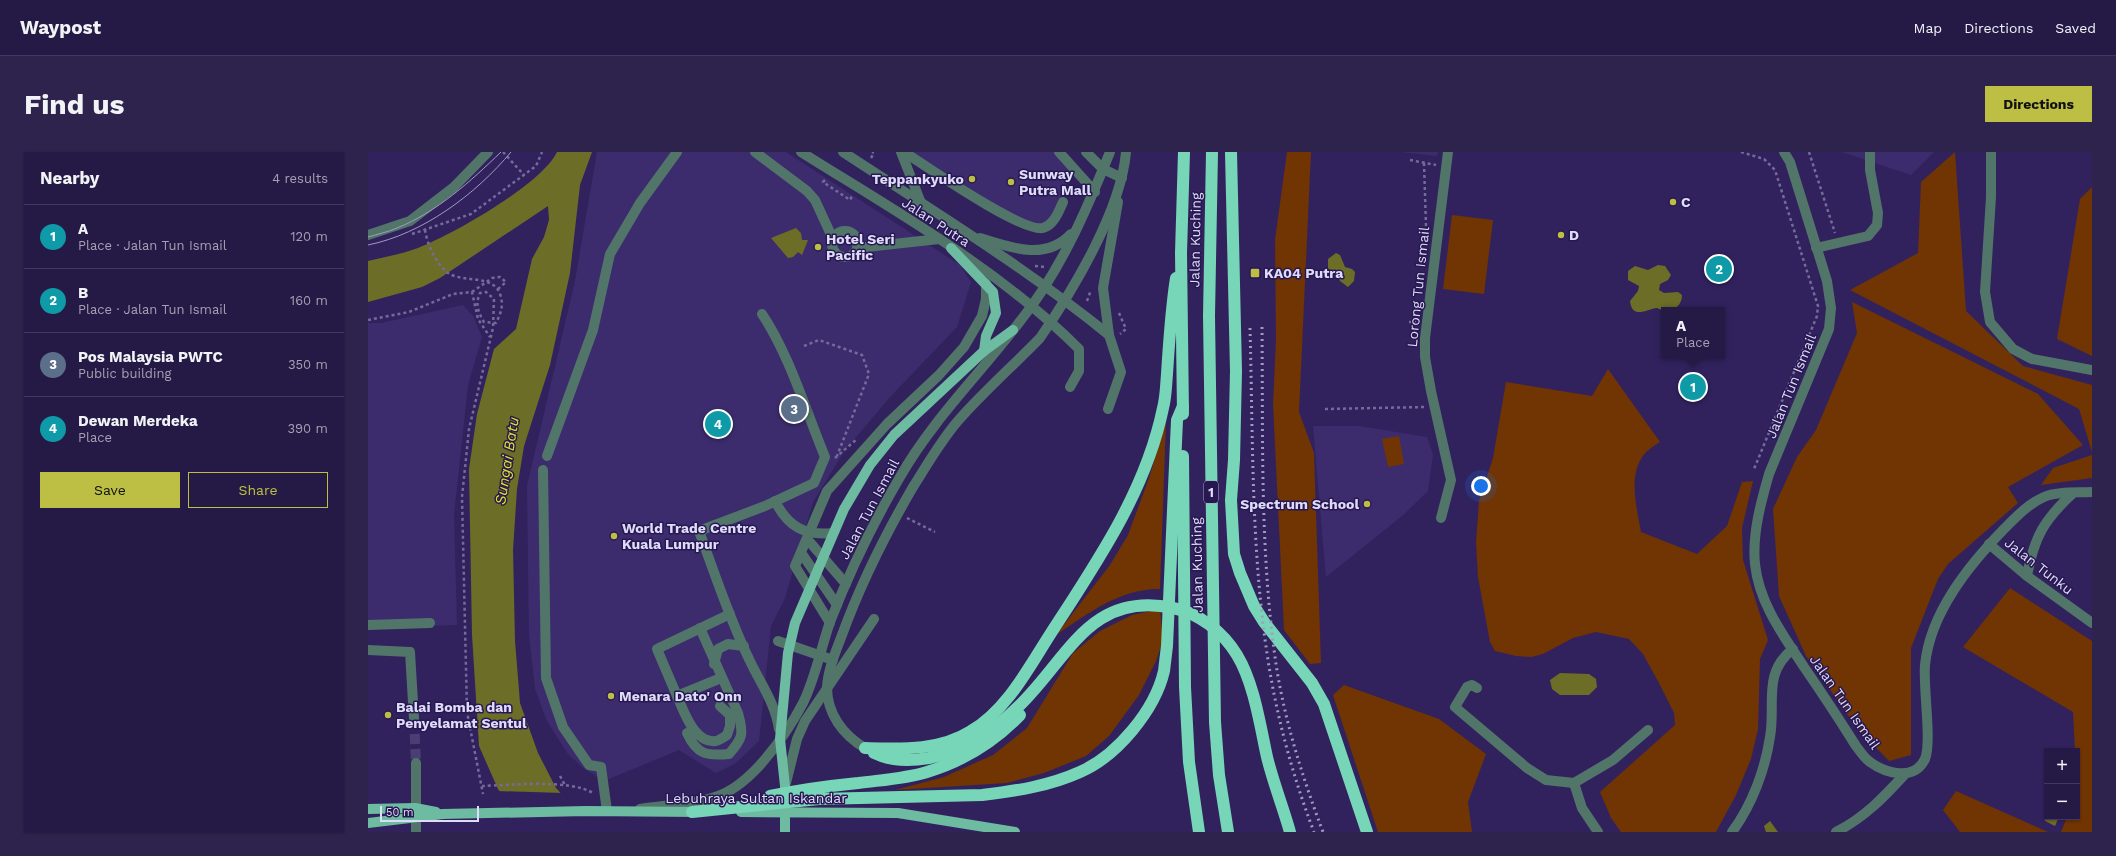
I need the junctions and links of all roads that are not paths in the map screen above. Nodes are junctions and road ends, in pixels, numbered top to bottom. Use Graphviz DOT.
graph roads {
  1 [pos="488,152"];
  2 [pos="677,152"];
  3 [pos="754,152"];
  4 [pos="801,152"];
  5 [pos="843,152"];
  6 [pos="903,152"];
  7 [pos="1059,152"];
  8 [pos="1086,152"];
  9 [pos="1110,152"];
  10 [pos="1126,152"];
  11 [pos="1184,152"];
  12 [pos="1212,152"];
  13 [pos="1231,152"];
  14 [pos="1448,152"];
  15 [pos="1784,152"];
  16 [pos="1870,152"];
  17 [pos="1991,152"];
  18 [pos="1103,169"];
  19 [pos="1122,178"];
  20 [pos="1095,192"];
  21 [pos="1118,192"];
  22 [pos="921,202"];
  23 [pos="1063,202"];
  24 [pos="1079,225"];
  25 [pos="968,233"];
  26 [pos="368,235"];
  27 [pos="833,239"];
  28 [pos="939,240"];
  29 [pos="857,248"];
  30 [pos="951,248"];
  31 [pos="1816,248"];
  32 [pos="1181,253"];
  33 [pos="986,283"];
  34 [pos="1044,286"];
  35 [pos="1064,300"];
  36 [pos="1032,305"];
  37 [pos="762,314"];
  38 [pos="1051,322"];
  39 [pos="1013,330"];
  40 [pos="1109,335"];
  41 [pos="984,351"];
  42 [pos="2092,370"];
  43 [pos="1070,387"];
  44 [pos="1183,406"];
  45 [pos="1108,409"];
  46 [pos="547,456"];
  47 [pos="543,470"];
  48 [pos="2092,492"];
  49 [pos="2073,493"];
  50 [pos="775,501"];
  51 [pos="1441,518"];
  52 [pos="834,533"];
  53 [pos="808,540"];
  54 [pos="1989,544"];
  55 [pos="802,554"];
  56 [pos="2027,576"];
  57 [pos="846,584"];
  58 [pos="837,604"];
  59 [pos="730,614"];
  60 [pos="874,619"];
  61 [pos="830,623"];
  62 [pos="2092,623"];
  63 [pos="430,624"];
  64 [pos="368,625"];
  65 [pos="700,628"];
  66 [pos="778,642"];
  67 [pos="744,646"];
  68 [pos="368,650"];
  69 [pos="1792,650"];
  70 [pos="819,655"];
  71 [pos="833,660"];
  72 [pos="714,664"];
  73 [pos="1055,664"];
  74 [pos="721,678"];
  75 [pos="1477,688"];
  76 [pos="677,696"];
  77 [pos="720,706"];
  78 [pos="414,719"];
  79 [pos="1648,730"];
  80 [pos="687,733"];
  81 [pos="779,740"];
  82 [pos="865,748"];
  83 [pos="416,763"];
  84 [pos="1905,774"];
  85 [pos="1574,783"];
  86 [pos="785,786"];
  87 [pos="368,809"];
  88 [pos="607,811"];
  89 [pos="618,812"];
  90 [pos="692,812"];
  91 [pos="416,813"];
  92 [pos="368,823"];
  93 [pos="416,832"];
  94 [pos="785,832"];
  95 [pos="1015,832"];
  96 [pos="1199,832"];
  97 [pos="1228,832"];
  98 [pos="1290,832"];
  99 [pos="1367,832"];
  100 [pos="1598,832"];
  101 [pos="1732,832"];
  102 [pos="1836,832"];
  1 -- 26 [label="street"];
  2 -- 46 [label="street"];
  3 -- 27 [label="street"];
  4 -- 28 [label="street, Jalan Putra"];
  5 -- 22 [label="street, Jalan Putra"];
  6 -- 22 [label="street"];
  6 -- 23 [label="street"];
  7 -- 20 [label="street"];
  8 -- 18 [label="street"];
  9 -- 18 [label="street, Jalan Tun Ismail"];
  10 -- 19 [label="street, Jalan Tun Ismail"];
  11 -- 32 [label="highway, Jalan Kuching / 1"];
  12 -- 97 [label="highway, Jalan Kuching / 1"];
  13 -- 99 [label="highway"];
  14 -- 51 [label="street, Lorong Tun Ismail"];
  15 -- 31 [label="street, Jalan Tun Ismail"];
  16 -- 31 [label="street"];
  17 -- 42 [label="street"];
  18 -- 19 [label="street"];
  18 -- 20 [label="street, Jalan Tun Ismail"];
  19 -- 21 [label="street, Jalan Tun Ismail"];
  20 -- 24 [label="street, Jalan Tun Ismail"];
  21 -- 35 [label="street, Jalan Tun Ismail"];
  21 -- 40 [label="street"];
  22 -- 25 [label="street, Jalan Putra"];
  24 -- 25 [label="street"];
  24 -- 34 [label="street, Jalan Tun Ismail"];
  25 -- 34 [label="street, Jalan Putra"];
  27 -- 29 [label="street"];
  27 -- 29 [label="street"];
  28 -- 29 [label="street"];
  28 -- 30 [label="street, Jalan Putra"];
  30 -- 33 [label="main road"];
  30 -- 36 [label="street, Jalan Putra"];
  31 -- 69 [label="street, Jalan Tun Ismail"];
  32 -- 44 [label="highway, Jalan Kuching / 1"];
  32 -- 82 [label="highway"];
  33 -- 41 [label="main road"];
  33 -- 53 [label="street"];
  34 -- 35 [label="street, Jalan Putra"];
  34 -- 36 [label="street, Jalan Tun Ismail"];
  35 -- 38 [label="street, Jalan Tun Ismail"];
  35 -- 40 [label="street, Jalan Putra"];
  36 -- 38 [label="street, Jalan Putra"];
  36 -- 39 [label="street, Jalan Tun Ismail"];
  37 -- 50 [label="street"];
  38 -- 43 [label="street, Jalan Putra"];
  38 -- 71 [label="street, Jalan Tun Ismail"];
  39 -- 41 [label="main road"];
  39 -- 57 [label="street, Jalan Tun Ismail"];
  40 -- 45 [label="street"];
  41 -- 52 [label="main road"];
  44 -- 90 [label="highway"];
  44 -- 96 [label="highway, Jalan Kuching / 1"];
  47 -- 88 [label="street"];
  48 -- 49 [label="street"];
  49 -- 54 [label="street"];
  49 -- 56 [label="street"];
  50 -- 52 [label="street"];
  50 -- 59 [label="street"];
  52 -- 81 [label="main road"];
  53 -- 55 [label="street"];
  53 -- 57 [label="street"];
  54 -- 56 [label="street, Jalan Tunku"];
  54 -- 84 [label="street"];
  55 -- 58 [label="street"];
  55 -- 61 [label="street"];
  56 -- 62 [label="street, Jalan Tunku"];
  57 -- 58 [label="street, Jalan Tun Ismail"];
  58 -- 61 [label="street, Jalan Tun Ismail"];
  59 -- 65 [label="street"];
  59 -- 67 [label="street"];
  60 -- 86 [label="street"];
  61 -- 70 [label="street, Jalan Tun Ismail"];
  63 -- 64 [label="street"];
  65 -- 72 [label="street"];
  65 -- 76 [label="street"];
  66 -- 70 [label="street"];
  67 -- 72 [label="street"];
  67 -- 81 [label="street"];
  68 -- 78 [label="street"];
  69 -- 84 [label="street, Jalan Tun Ismail"];
  69 -- 101 [label="street, Jalan Tun Ismail"];
  70 -- 71 [label="street"];
  70 -- 81 [label="street, Jalan Tun Ismail"];
  71 -- 82 [label="street, Jalan Tun Ismail"];
  72 -- 74 [label="street"];
  73 -- 82 [label="highway"];
  73 -- 90 [label="highway"];
  73 -- 98 [label="highway"];
  74 -- 76 [label="street"];
  74 -- 80 [label="street"];
  75 -- 85 [label="street"];
  76 -- 77 [label="street"];
  79 -- 85 [label="street"];
  81 -- 86 [label="main road"];
  81 -- 89 [label="street, Jalan Tun Ismail"];
  83 -- 91 [label="street"];
  84 -- 102 [label="street"];
  85 -- 100 [label="street"];
  86 -- 94 [label="main road"];
  87 -- 91 [label="main road"];
  88 -- 89 [label="main road, Lebuhraya Sultan Iskandar"];
  88 -- 91 [label="main road, Lebuhraya Sultan Iskandar"];
  89 -- 90 [label="main road, Lebuhraya Sultan Iskandar"];
  90 -- 95 [label="main road, Lebuhraya Sultan Iskandar"];
  91 -- 92 [label="main road"];
  91 -- 93 [label="street"];
}
